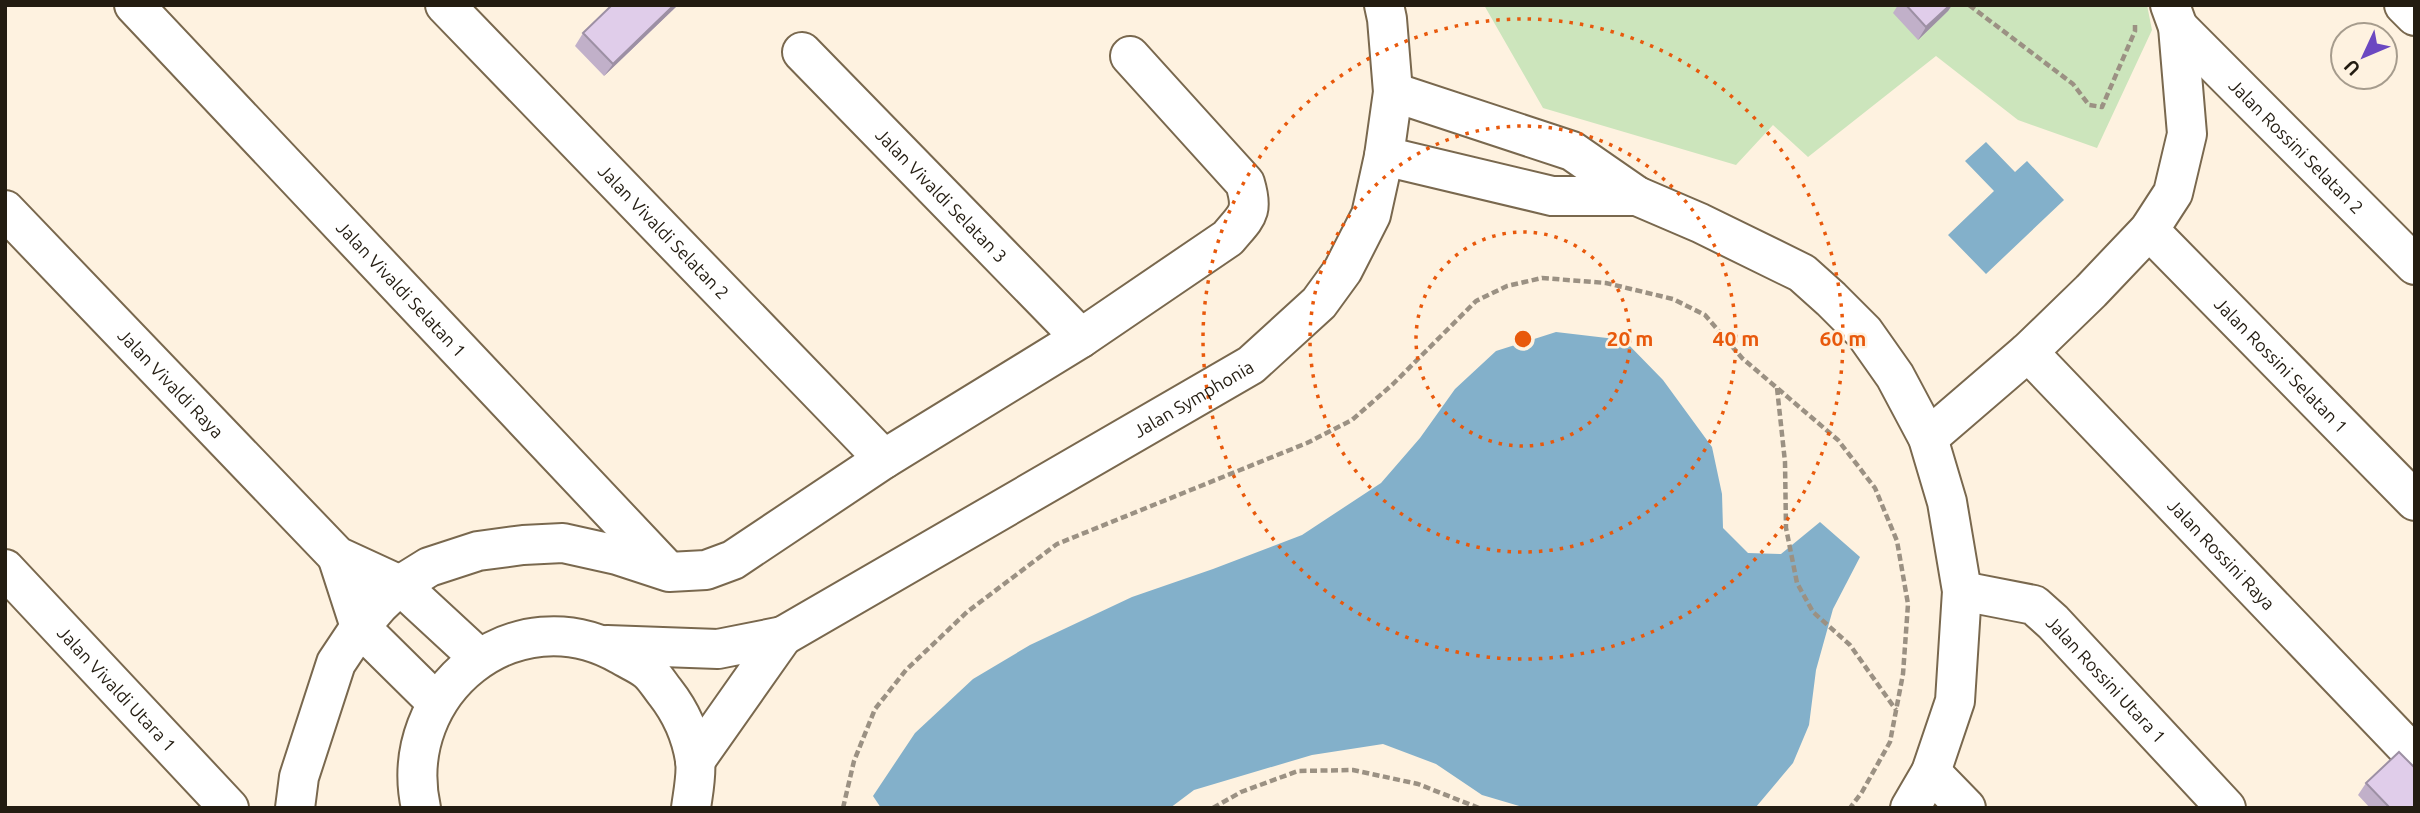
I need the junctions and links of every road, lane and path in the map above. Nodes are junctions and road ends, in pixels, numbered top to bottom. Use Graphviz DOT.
graph roads {
  1 [pos="134,5"];
  2 [pos="445,5"];
  3 [pos="1384,5"];
  4 [pos="1969,5"];
  5 [pos="2404,5"];
  6 [pos="2415,16"];
  7 [pos="2161,17"];
  8 [pos="802,52"];
  9 [pos="1130,56"];
  10 [pos="1393,92"];
  11 [pos="1384,156"];
  12 [pos="1637,195"];
  13 [pos="5,210"];
  14 [pos="2149,230"];
  15 [pos="2415,265"];
  16 [pos="1081,338"];
  17 [pos="2028,352"];
  18 [pos="1777,387"];
  19 [pos="1928,438"];
  20 [pos="884,459"];
  21 [pos="2415,501"];
  22 [pos="337,556"];
  23 [pos="5,569"];
  24 [pos="669,572"];
  25 [pos="400,585"];
  26 [pos="1962,591"];
  27 [pos="360,627"];
  28 [pos="783,636"];
  29 [pos="603,644"];
  30 [pos="479,658"];
  31 [pos="436,702"];
  32 [pos="1896,710"];
  33 [pos="2415,757"];
  34 [pos="695,761"];
  35 [pos="1931,772"];
  36 [pos="229,808"];
  37 [pos="295,808"];
  38 [pos="421,808"];
  39 [pos="691,808"];
  40 [pos="843,808"];
  41 [pos="1213,808"];
  42 [pos="1479,808"];
  43 [pos="1850,808"];
  44 [pos="1910,808"];
  45 [pos="1966,808"];
  46 [pos="2226,808"];
  1 -- 24 [label="street, Jalan Vivaldi Selatan 1"];
  2 -- 20 [label="street, Jalan Vivaldi Selatan 2"];
  3 -- 10 [label="street, Jalan Symphonia"];
  4 -- 7 [label="path"];
  5 -- 6 [label="street"];
  7 -- 14 [label="street"];
  7 -- 15 [label="street, Jalan Rossini Selatan 2"];
  8 -- 16 [label="street, Jalan Vivaldi Selatan 3"];
  9 -- 16 [label="street"];
  10 -- 11 [label="street, Jalan Symphonia"];
  10 -- 12 [label="street"];
  11 -- 12 [label="street"];
  11 -- 28 [label="street, Jalan Symphonia"];
  12 -- 19 [label="street"];
  13 -- 22 [label="street, Jalan Vivaldi Raya"];
  14 -- 17 [label="street"];
  14 -- 21 [label="street, Jalan Rossini Selatan 1"];
  16 -- 20 [label="street"];
  17 -- 19 [label="street"];
  17 -- 33 [label="street, Jalan Rossini Raya"];
  18 -- 32 [label="path"];
  18 -- 32 [label="path"];
  18 -- 40 [label="path"];
  19 -- 26 [label="street"];
  20 -- 24 [label="street"];
  22 -- 25 [label="street, Jalan Vivaldi Raya"];
  22 -- 27 [label="street, Jalan Vivaldi Raya"];
  23 -- 36 [label="street, Jalan Vivaldi Utara 1"];
  24 -- 25 [label="street"];
  25 -- 27 [label="street"];
  25 -- 30 [label="street, Jalan Vivaldi Raya"];
  26 -- 35 [label="street"];
  26 -- 46 [label="street, Jalan Rossini Utara 1"];
  27 -- 31 [label="street, Jalan Vivaldi Raya"];
  27 -- 37 [label="street"];
  28 -- 29 [label="street, Jalan Symphonia"];
  28 -- 34 [label="street, Jalan Symphonia"];
  29 -- 30 [label="street"];
  29 -- 34 [label="street"];
  30 -- 31 [label="street"];
  31 -- 38 [label="street"];
  32 -- 43 [label="path"];
  34 -- 39 [label="street"];
  35 -- 44 [label="street"];
  35 -- 45 [label="street"];
  41 -- 42 [label="path"];
}
